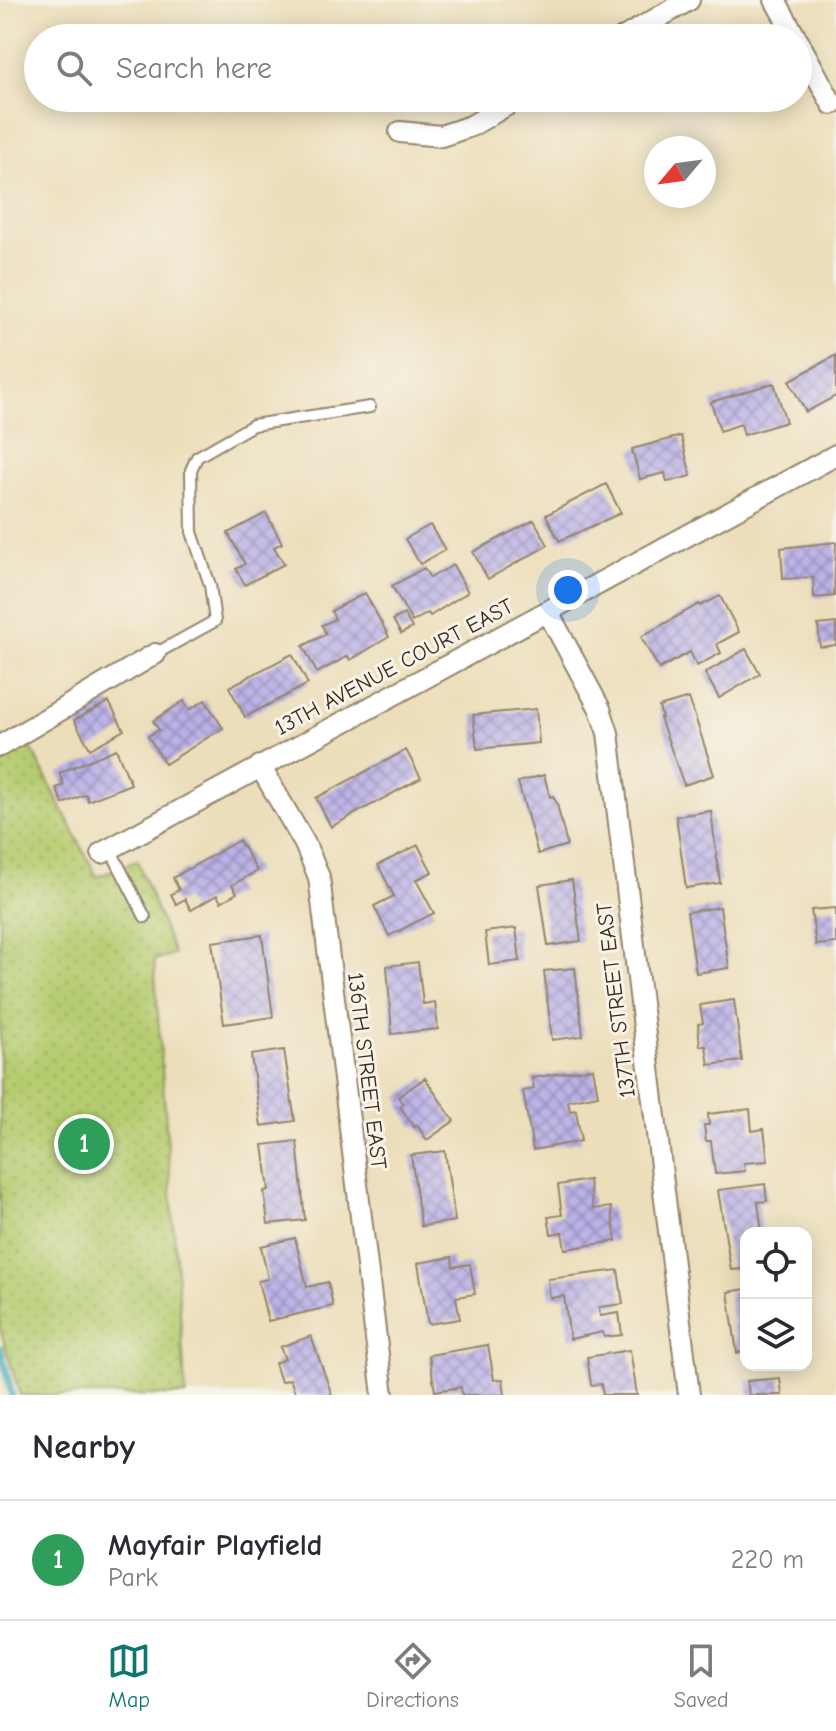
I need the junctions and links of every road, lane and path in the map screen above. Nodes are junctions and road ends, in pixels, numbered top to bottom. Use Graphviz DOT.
graph roads {
  1 [pos="689,0"];
  2 [pos="775,0"];
  3 [pos="647,24"];
  4 [pos="788,24"];
  5 [pos="812,67"];
  6 [pos="832,104"];
  7 [pos="495,112"];
  8 [pos="400,132"];
  9 [pos="370,407"];
  10 [pos="836,455"];
  11 [pos="548,612"];
  12 [pos="155,654"];
  13 [pos="0,746"];
  14 [pos="260,766"];
  15 [pos="106,851"];
  16 [pos="145,917"];
  17 [pos="383,1395"];
  18 [pos="689,1395"];
  1 -- 3 [label="street"];
  2 -- 4 [label="street"];
  5 -- 6 [label="street"];
  7 -- 8 [label="street"];
  9 -- 12 [label="lane"];
  10 -- 11 [label="street, 13TH AVENUE COURT EAST"];
  11 -- 14 [label="street, 13TH AVENUE COURT EAST"];
  11 -- 18 [label="street, 137TH STREET EAST"];
  12 -- 13 [label="street"];
  14 -- 15 [label="street, 13TH AVENUE COURT EAST"];
  14 -- 17 [label="street, 136TH STREET EAST"];
  15 -- 16 [label="lane"];
}
